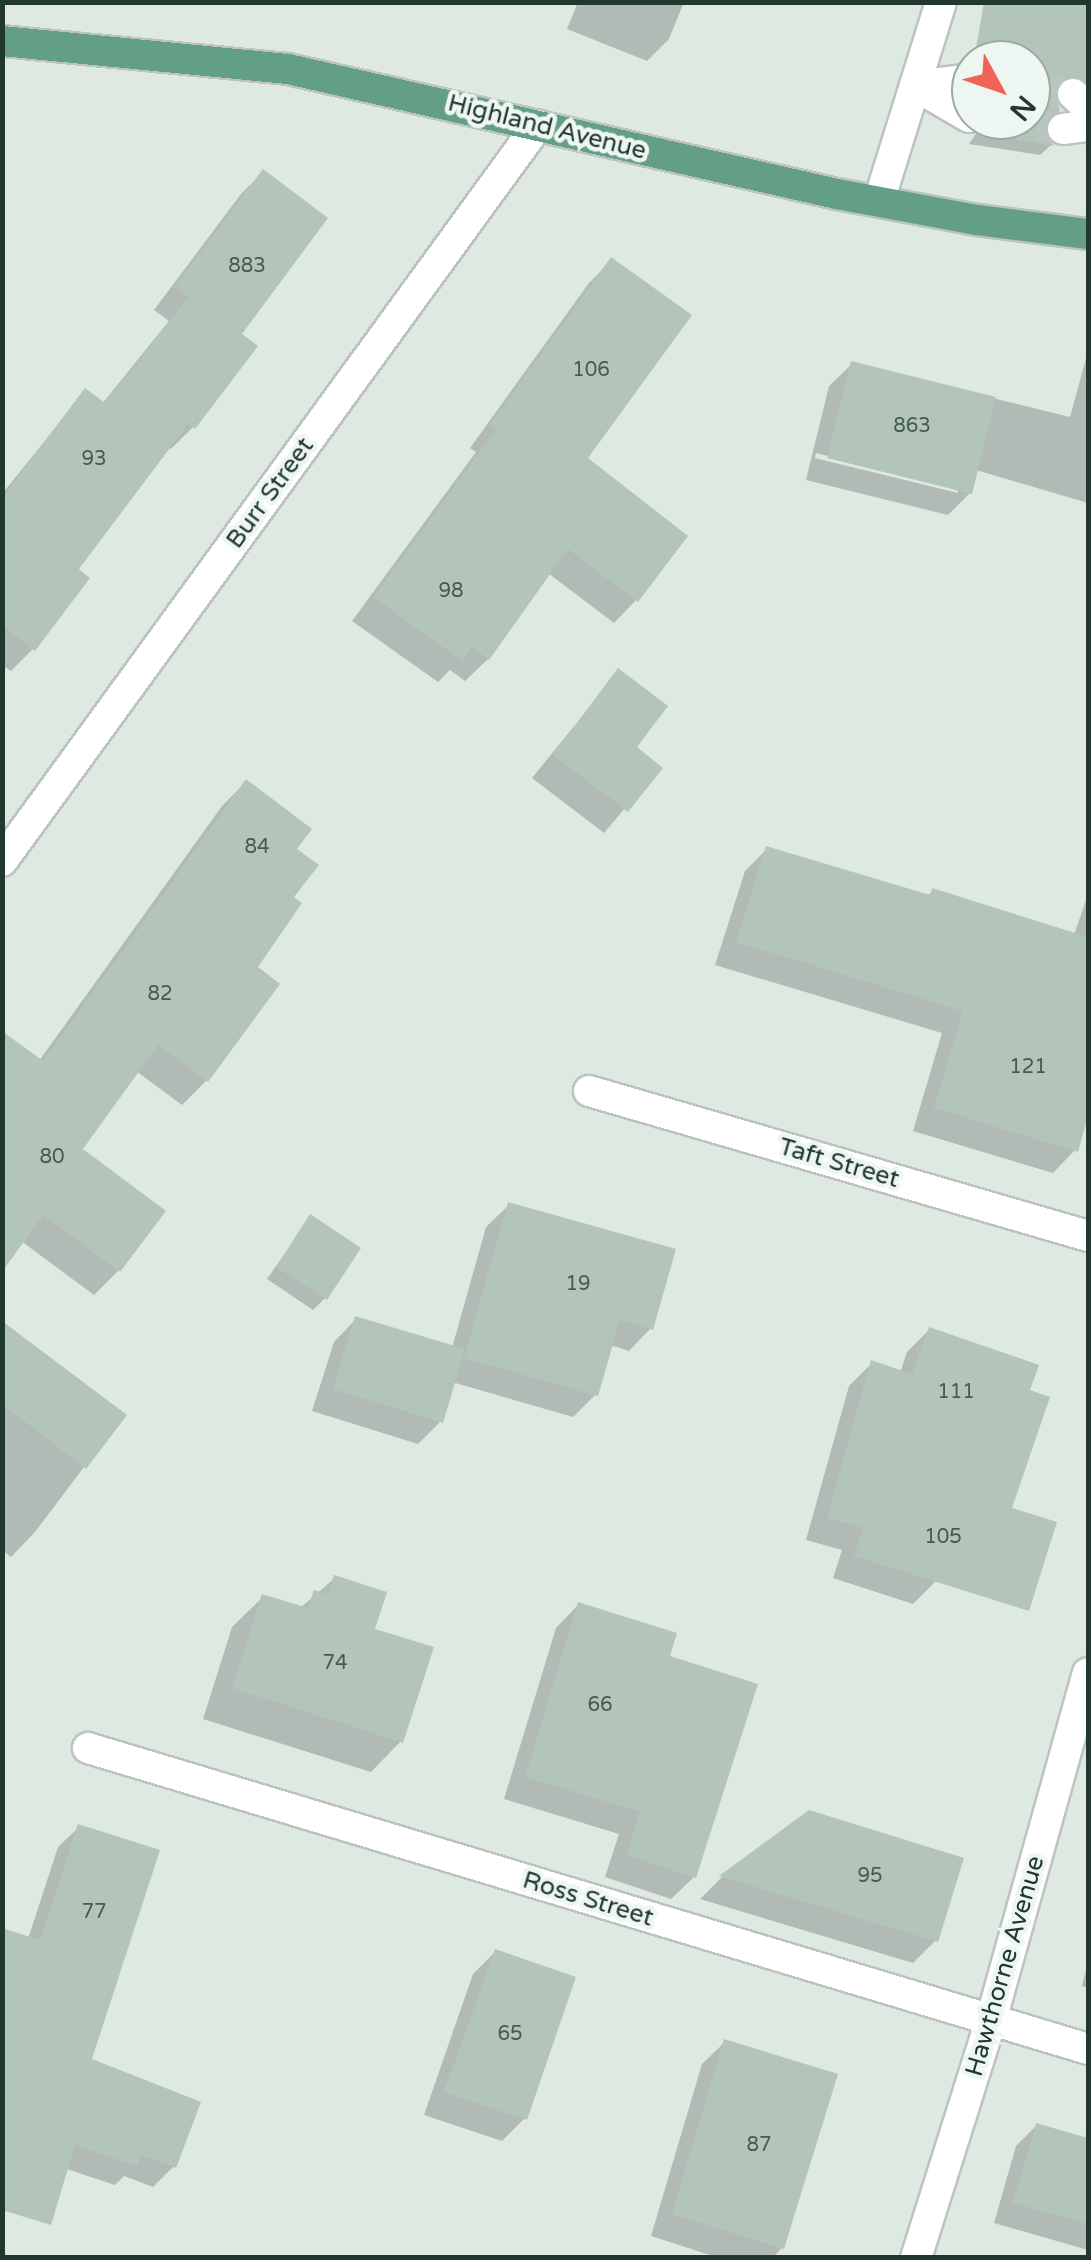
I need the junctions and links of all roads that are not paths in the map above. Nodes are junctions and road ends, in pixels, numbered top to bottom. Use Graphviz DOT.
graph roads {
  1 [pos="941,2"];
  2 [pos="2,41"];
  3 [pos="951,82"];
  4 [pos="916,86"];
  5 [pos="951,106"];
  6 [pos="538,125"];
  7 [pos="879,201"];
  8 [pos="1088,234"];
  9 [pos="2,860"];
  10 [pos="589,1091"];
  11 [pos="1088,1236"];
  12 [pos="1088,1673"];
  13 [pos="88,1748"];
  14 [pos="991,2020"];
  15 [pos="1088,2049"];
  16 [pos="916,2258"];
  1 -- 4 [label="street"];
  2 -- 6 [label="main road, Highland Avenue"];
  3 -- 4 [label="street"];
  4 -- 5 [label="street"];
  4 -- 7 [label="street"];
  6 -- 7 [label="main road, Highland Avenue"];
  6 -- 9 [label="street, Burr Street"];
  7 -- 8 [label="main road, Highland Avenue"];
  10 -- 11 [label="street, Taft Street"];
  12 -- 14 [label="street, Hawthorne Avenue"];
  13 -- 14 [label="street, Ross Street"];
  14 -- 15 [label="street, Ross Street"];
  14 -- 16 [label="street, Hawthorne Avenue"];
}
